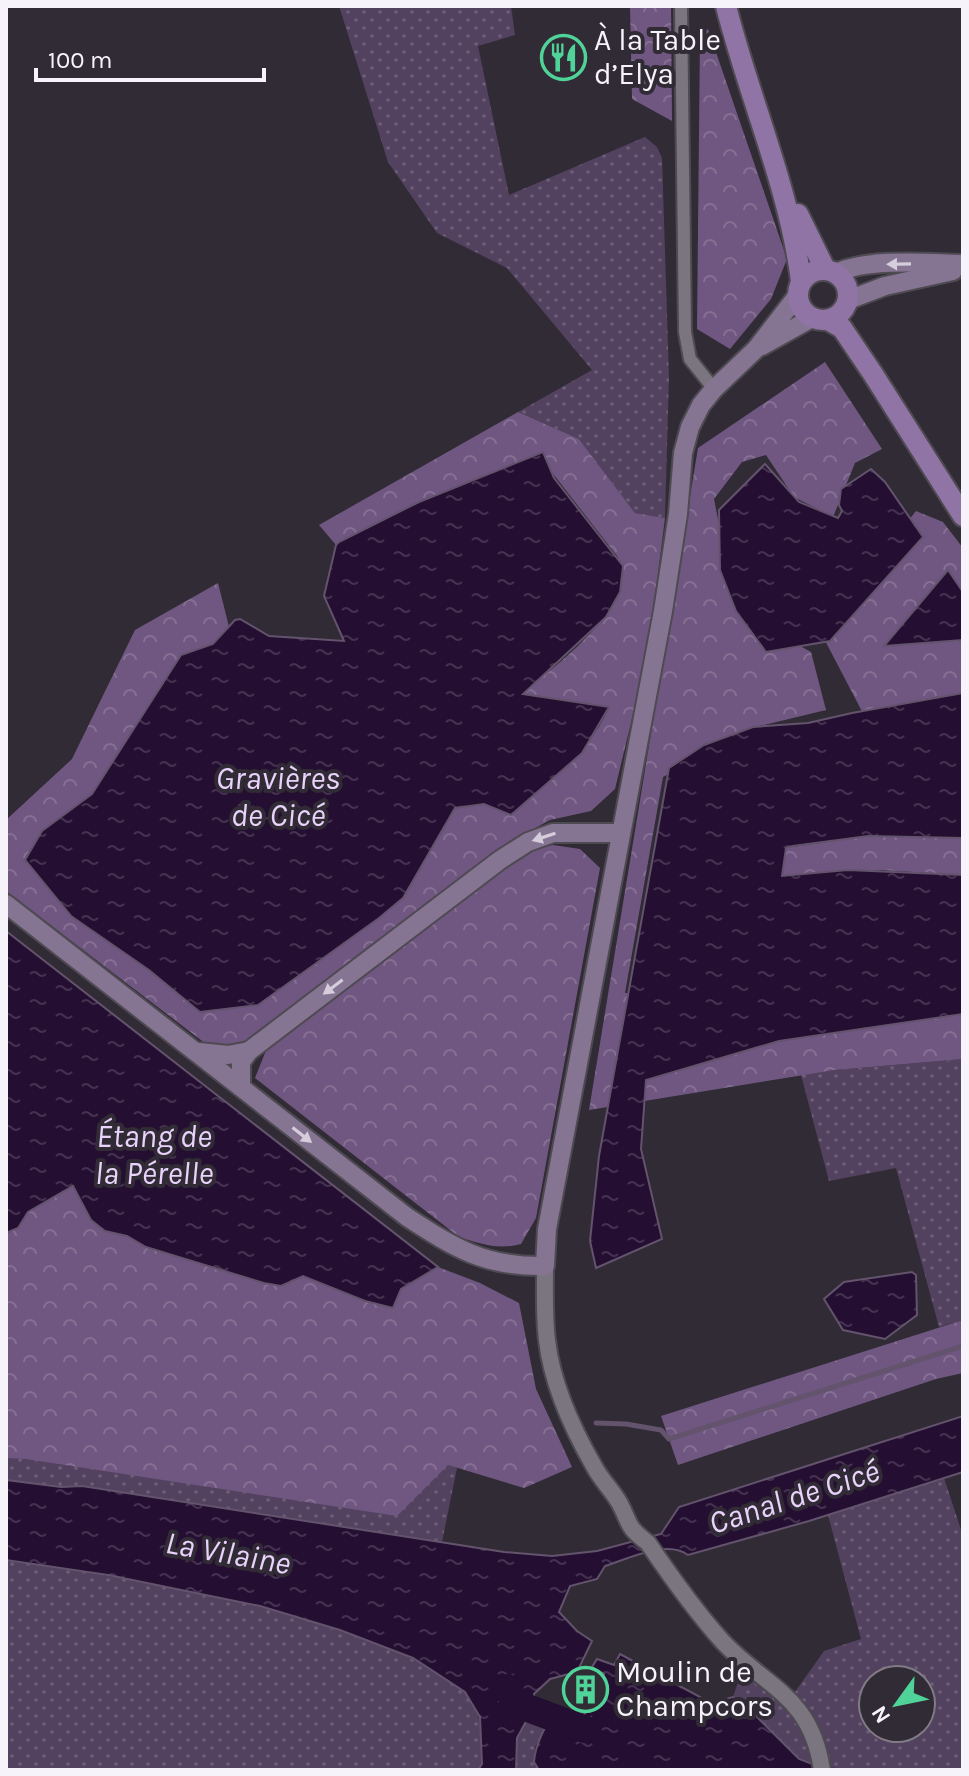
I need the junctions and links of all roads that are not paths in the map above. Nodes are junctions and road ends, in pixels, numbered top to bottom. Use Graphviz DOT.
graph roads {
  1 [pos="681,6"];
  2 [pos="726,6"];
  3 [pos="777,171"];
  4 [pos="963,266"];
  5 [pos="830,271"];
  6 [pos="799,288"];
  7 [pos="846,303"];
  8 [pos="820,319"];
  9 [pos="756,349"];
  10 [pos="873,374"];
  11 [pos="714,389"];
  12 [pos="963,516"];
  13 [pos="621,833"];
  14 [pos="6,904"];
  15 [pos="249,1051"];
  16 [pos="199,1052"];
  17 [pos="241,1086"];
  18 [pos="545,1266"];
  19 [pos="822,1770"];
  1 -- 11 [label="street"];
  2 -- 3 [label="main road"];
  3 -- 5 [label="main road"];
  3 -- 6 [label="main road"];
  4 -- 5 [label="main road, one-way"];
  4 -- 7 [label="main road"];
  5 -- 6 [label="main road"];
  5 -- 7 [label="main road"];
  6 -- 8 [label="main road"];
  6 -- 9 [label="main road"];
  7 -- 8 [label="main road"];
  7 -- 10 [label="main road"];
  8 -- 9 [label="main road"];
  8 -- 10 [label="main road"];
  9 -- 11 [label="main road"];
  10 -- 12 [label="main road"];
  11 -- 13 [label="main road"];
  13 -- 15 [label="main road, one-way"];
  13 -- 18 [label="main road"];
  14 -- 16 [label="main road"];
  15 -- 16 [label="main road"];
  15 -- 17 [label="main road"];
  16 -- 17 [label="main road"];
  17 -- 18 [label="main road, one-way"];
  18 -- 19 [label="street"];
}
